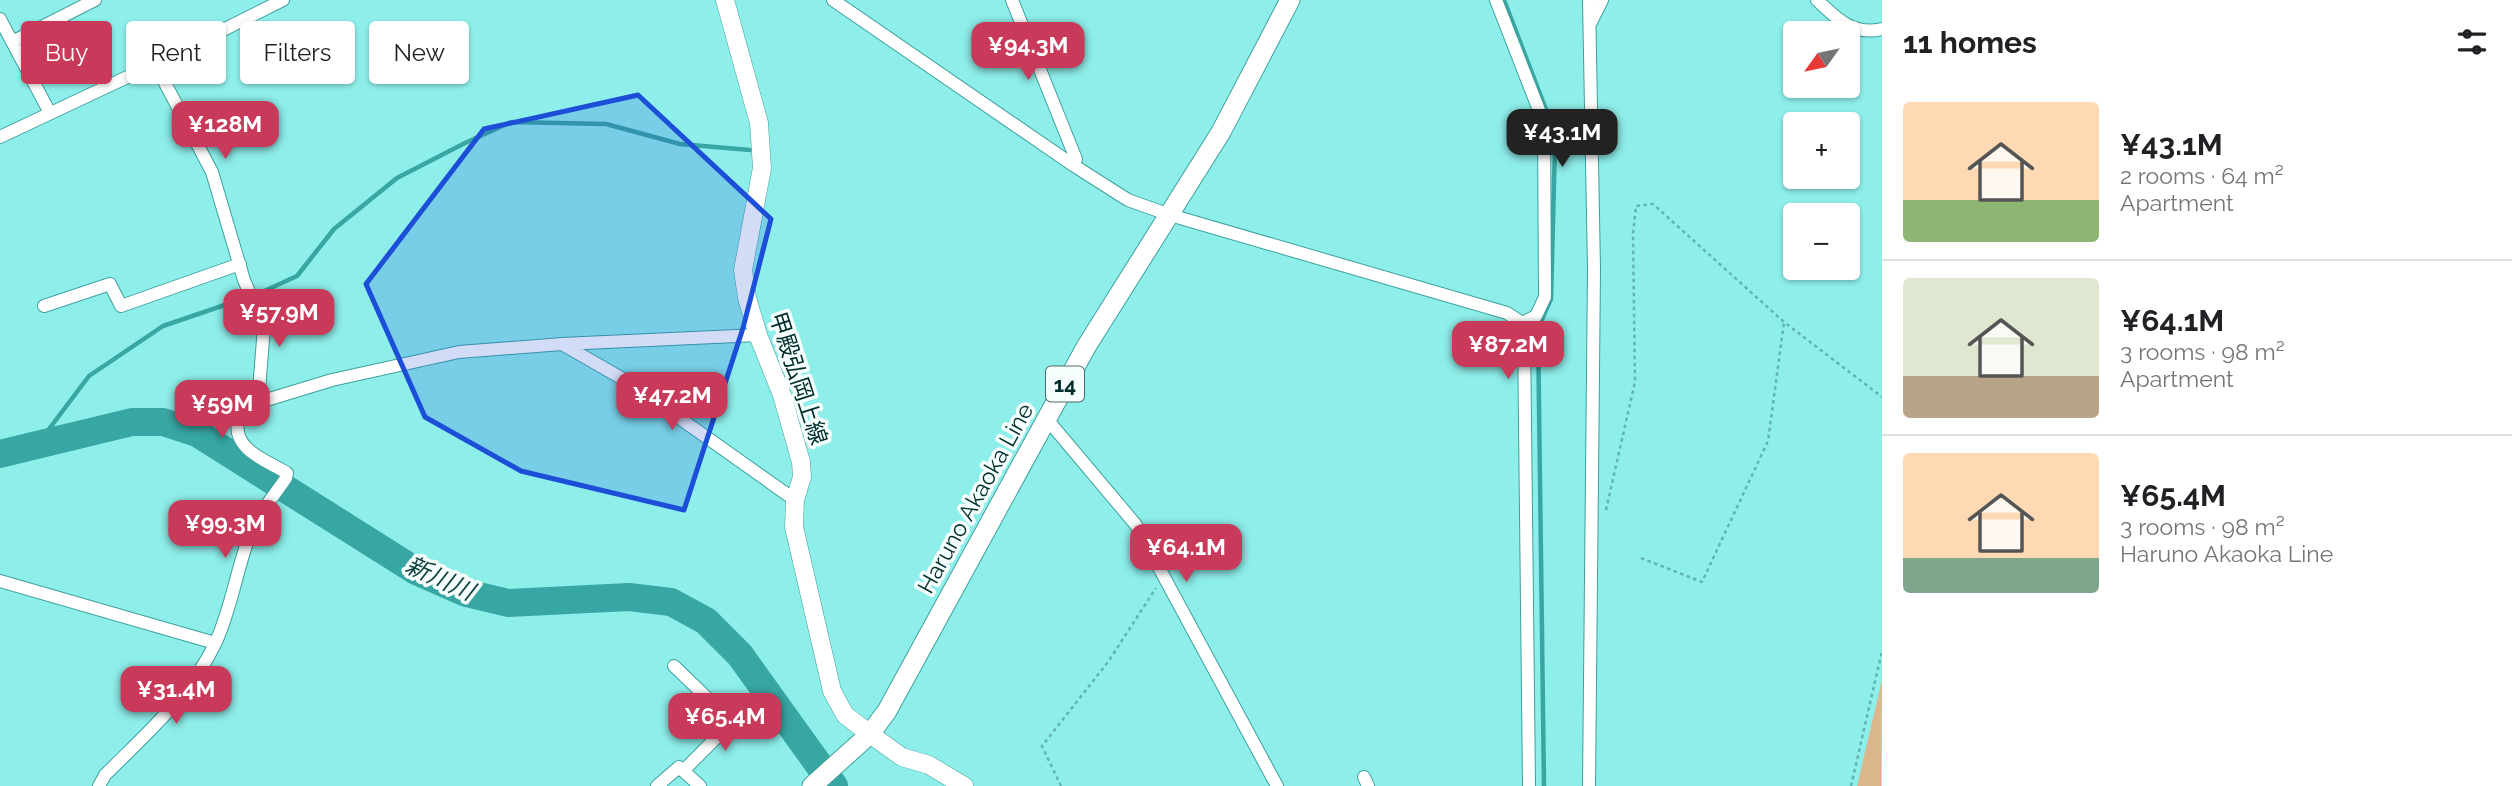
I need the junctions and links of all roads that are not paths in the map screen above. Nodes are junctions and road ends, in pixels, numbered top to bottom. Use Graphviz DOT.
graph roads {
  1 [pos="95,0"];
  2 [pos="283,0"];
  3 [pos="724,0"];
  4 [pos="833,0"];
  5 [pos="1012,0"];
  6 [pos="1290,0"];
  7 [pos="1496,0"];
  8 [pos="1590,0"];
  9 [pos="1602,0"];
  10 [pos="1817,0"];
  11 [pos="73,6"];
  12 [pos="0,19"];
  13 [pos="1590,25"];
  14 [pos="226,28"];
  15 [pos="1882,29"];
  16 [pos="12,42"];
  17 [pos="126,78"];
  18 [pos="166,84"];
  19 [pos="50,113"];
  20 [pos="0,137"];
  21 [pos="1073,165"];
  22 [pos="1170,215"];
  23 [pos="240,264"];
  24 [pos="44,306"];
  25 [pos="1522,323"];
  26 [pos="758,335"];
  27 [pos="562,344"];
  28 [pos="263,401"];
  29 [pos="1046,418"];
  30 [pos="795,500"];
  31 [pos="0,582"];
  32 [pos="215,643"];
  33 [pos="674,666"];
  34 [pos="743,711"];
  35 [pos="732,722"];
  36 [pos="870,734"];
  37 [pos="683,771"];
  38 [pos="815,782"];
  39 [pos="99,786"];
  40 [pos="656,786"];
  41 [pos="700,786"];
  42 [pos="964,786"];
  43 [pos="1277,786"];
  44 [pos="1529,786"];
  45 [pos="1589,786"];
  1 -- 11 [label="street"];
  2 -- 14 [label="street"];
  3 -- 26 [label="main road, 甲殿弘岡上線"];
  4 -- 21 [label="street"];
  5 -- 21 [label="street"];
  6 -- 22 [label="main road, Haruno Akaoka Line / 14"];
  7 -- 25 [label="street"];
  8 -- 13 [label="street"];
  9 -- 13 [label="street"];
  10 -- 15 [label="street"];
  11 -- 16 [label="street"];
  12 -- 16 [label="street"];
  13 -- 45 [label="street"];
  16 -- 19 [label="street"];
  17 -- 19 [label="street"];
  18 -- 23 [label="street"];
  19 -- 20 [label="street"];
  21 -- 22 [label="street"];
  22 -- 25 [label="street"];
  22 -- 29 [label="main road, Haruno Akaoka Line / 14"];
  23 -- 24 [label="street"];
  23 -- 28 [label="street"];
  25 -- 44 [label="street"];
  26 -- 27 [label="street"];
  26 -- 30 [label="main road, 甲殿弘岡上線"];
  27 -- 28 [label="street"];
  27 -- 30 [label="street"];
  28 -- 32 [label="street"];
  29 -- 36 [label="main road, Haruno Akaoka Line / 14"];
  29 -- 43 [label="street"];
  30 -- 36 [label="main road, 甲殿弘岡上線"];
  31 -- 32 [label="street"];
  32 -- 39 [label="street"];
  33 -- 35 [label="street"];
  34 -- 35 [label="street"];
  35 -- 37 [label="street"];
  36 -- 38 [label="main road, Haruno Akaoka Line / 14"];
  36 -- 42 [label="main road, 甲殿弘岡上線"];
  37 -- 40 [label="street"];
  37 -- 41 [label="street"];
}
